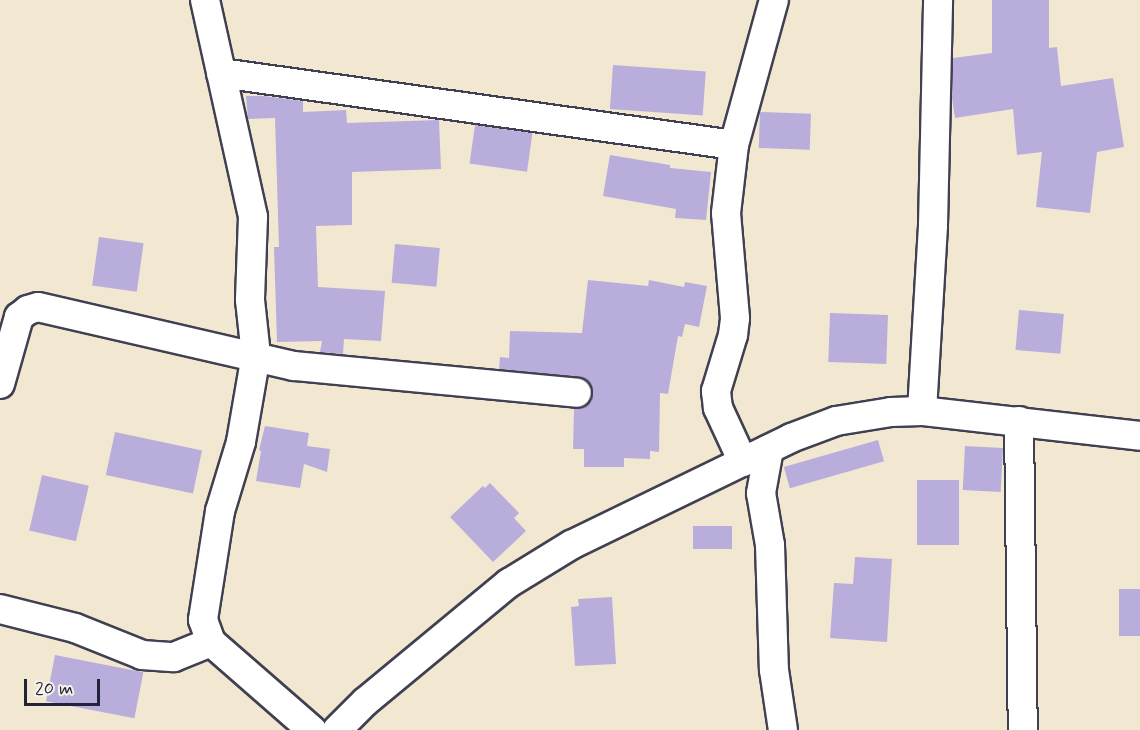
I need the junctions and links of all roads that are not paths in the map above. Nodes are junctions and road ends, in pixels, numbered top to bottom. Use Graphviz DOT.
graph roads {
  1 [pos="206,0"];
  2 [pos="774,0"];
  3 [pos="938,0"];
  4 [pos="221,73"];
  5 [pos="734,145"];
  6 [pos="256,355"];
  7 [pos="0,384"];
  8 [pos="577,393"];
  9 [pos="922,411"];
  10 [pos="1019,421"];
  11 [pos="1140,436"];
  12 [pos="769,449"];
  13 [pos="743,462"];
  14 [pos="0,609"];
  15 [pos="211,642"];
  16 [pos="312,730"];
  17 [pos="337,730"];
  18 [pos="783,730"];
  19 [pos="1023,730"];
  1 -- 4 [label="street"];
  2 -- 5 [label="street"];
  3 -- 9 [label="street"];
  4 -- 5 [label="street"];
  4 -- 6 [label="street"];
  5 -- 13 [label="street"];
  6 -- 7 [label="street"];
  6 -- 8 [label="street"];
  6 -- 15 [label="street"];
  9 -- 10 [label="street"];
  9 -- 12 [label="street"];
  10 -- 11 [label="street"];
  10 -- 19 [label="street"];
  12 -- 13 [label="street"];
  12 -- 18 [label="street"];
  13 -- 17 [label="street"];
  14 -- 15 [label="street"];
  15 -- 16 [label="street"];
}
